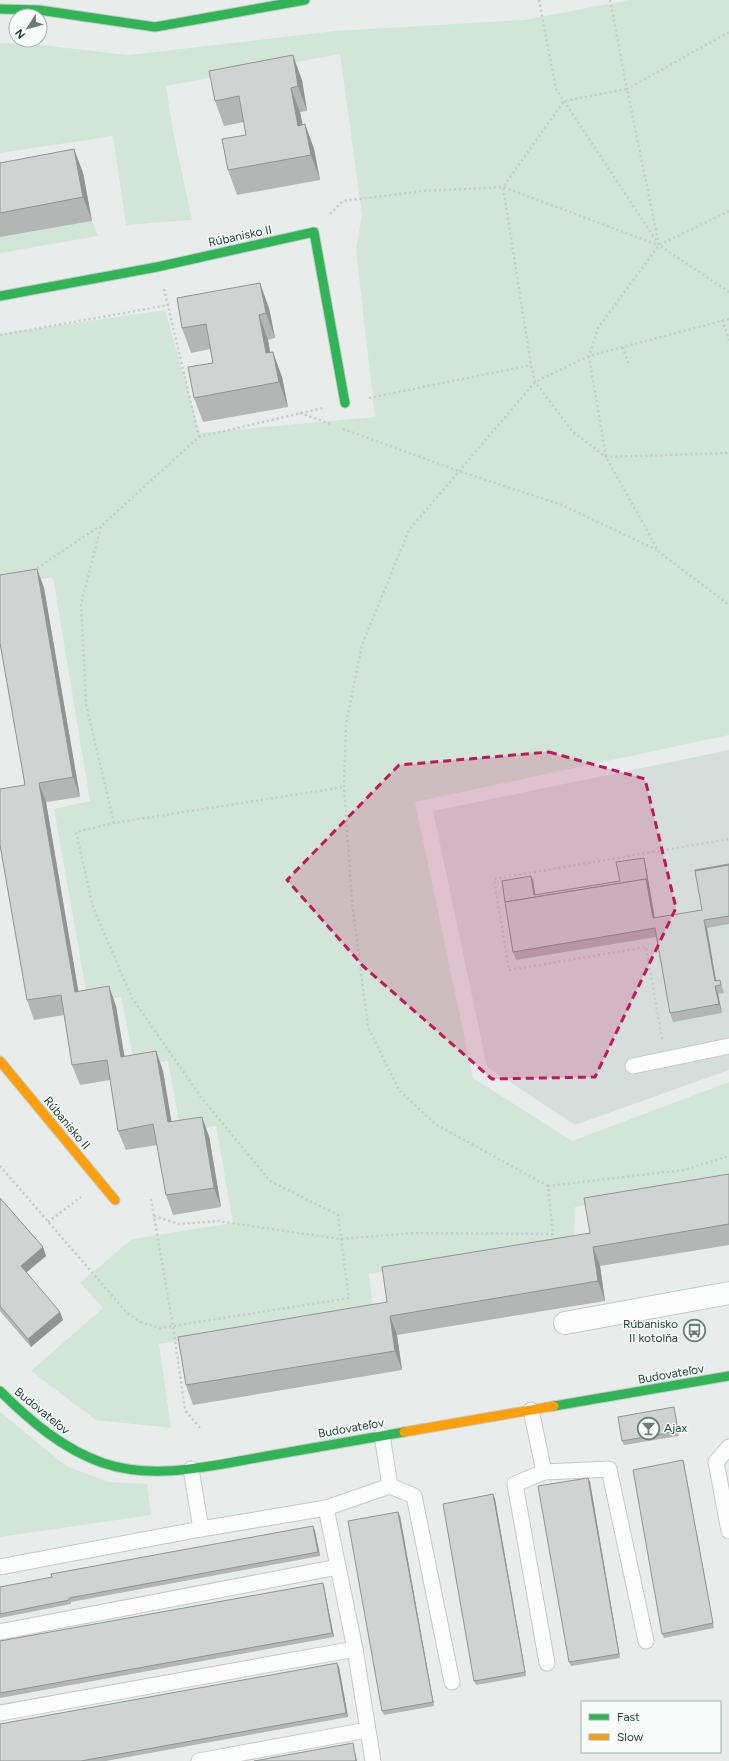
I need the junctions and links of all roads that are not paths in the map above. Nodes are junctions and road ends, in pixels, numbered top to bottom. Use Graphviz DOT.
graph roads {
  1 [pos="305,0"];
  2 [pos="0,9"];
  3 [pos="0,296"];
  4 [pos="345,403"];
  5 [pos="729,1046"];
  6 [pos="0,1061"];
  7 [pos="633,1066"];
  8 [pos="115,1200"];
  9 [pos="729,1293"];
  10 [pos="565,1323"];
  11 [pos="729,1376"];
  12 [pos="0,1391"];
  13 [pos="531,1410"];
  14 [pos="382,1435"];
  15 [pos="729,1447"];
  16 [pos="191,1469"];
  17 [pos="544,1472"];
  18 [pos="390,1486"];
  19 [pos="326,1508"];
  20 [pos="202,1529"];
  21 [pos="729,1531"];
  22 [pos="0,1567"];
  23 [pos="338,1567"];
  24 [pos="0,1632"];
  25 [pos="646,1641"];
  26 [pos="355,1649"];
  27 [pos="547,1663"];
  28 [pos="452,1682"];
  29 [pos="0,1714"];
  30 [pos="367,1730"];
  31 [pos="199,1761"];
  32 [pos="374,1761"];
  1 -- 2 [label="street"];
  3 -- 4 [label="street, Rúbanisko II"];
  5 -- 7 [label="lane"];
  6 -- 8 [label="street, Rúbanisko II"];
  9 -- 10 [label="street"];
  11 -- 13 [label="street, Budovateľov"];
  12 -- 16 [label="street, Budovateľov"];
  13 -- 14 [label="street, Budovateľov"];
  13 -- 17 [label="lane"];
  14 -- 16 [label="street, Budovateľov"];
  14 -- 18 [label="lane"];
  15 -- 21 [label="lane"];
  16 -- 20 [label="lane"];
  17 -- 25 [label="lane"];
  17 -- 27 [label="lane"];
  18 -- 19 [label="lane"];
  18 -- 28 [label="lane"];
  19 -- 20 [label="lane"];
  19 -- 23 [label="lane"];
  20 -- 22 [label="lane"];
  23 -- 24 [label="lane"];
  23 -- 26 [label="lane"];
  26 -- 29 [label="lane"];
  26 -- 30 [label="lane"];
  30 -- 31 [label="lane"];
  30 -- 32 [label="lane"];
}
